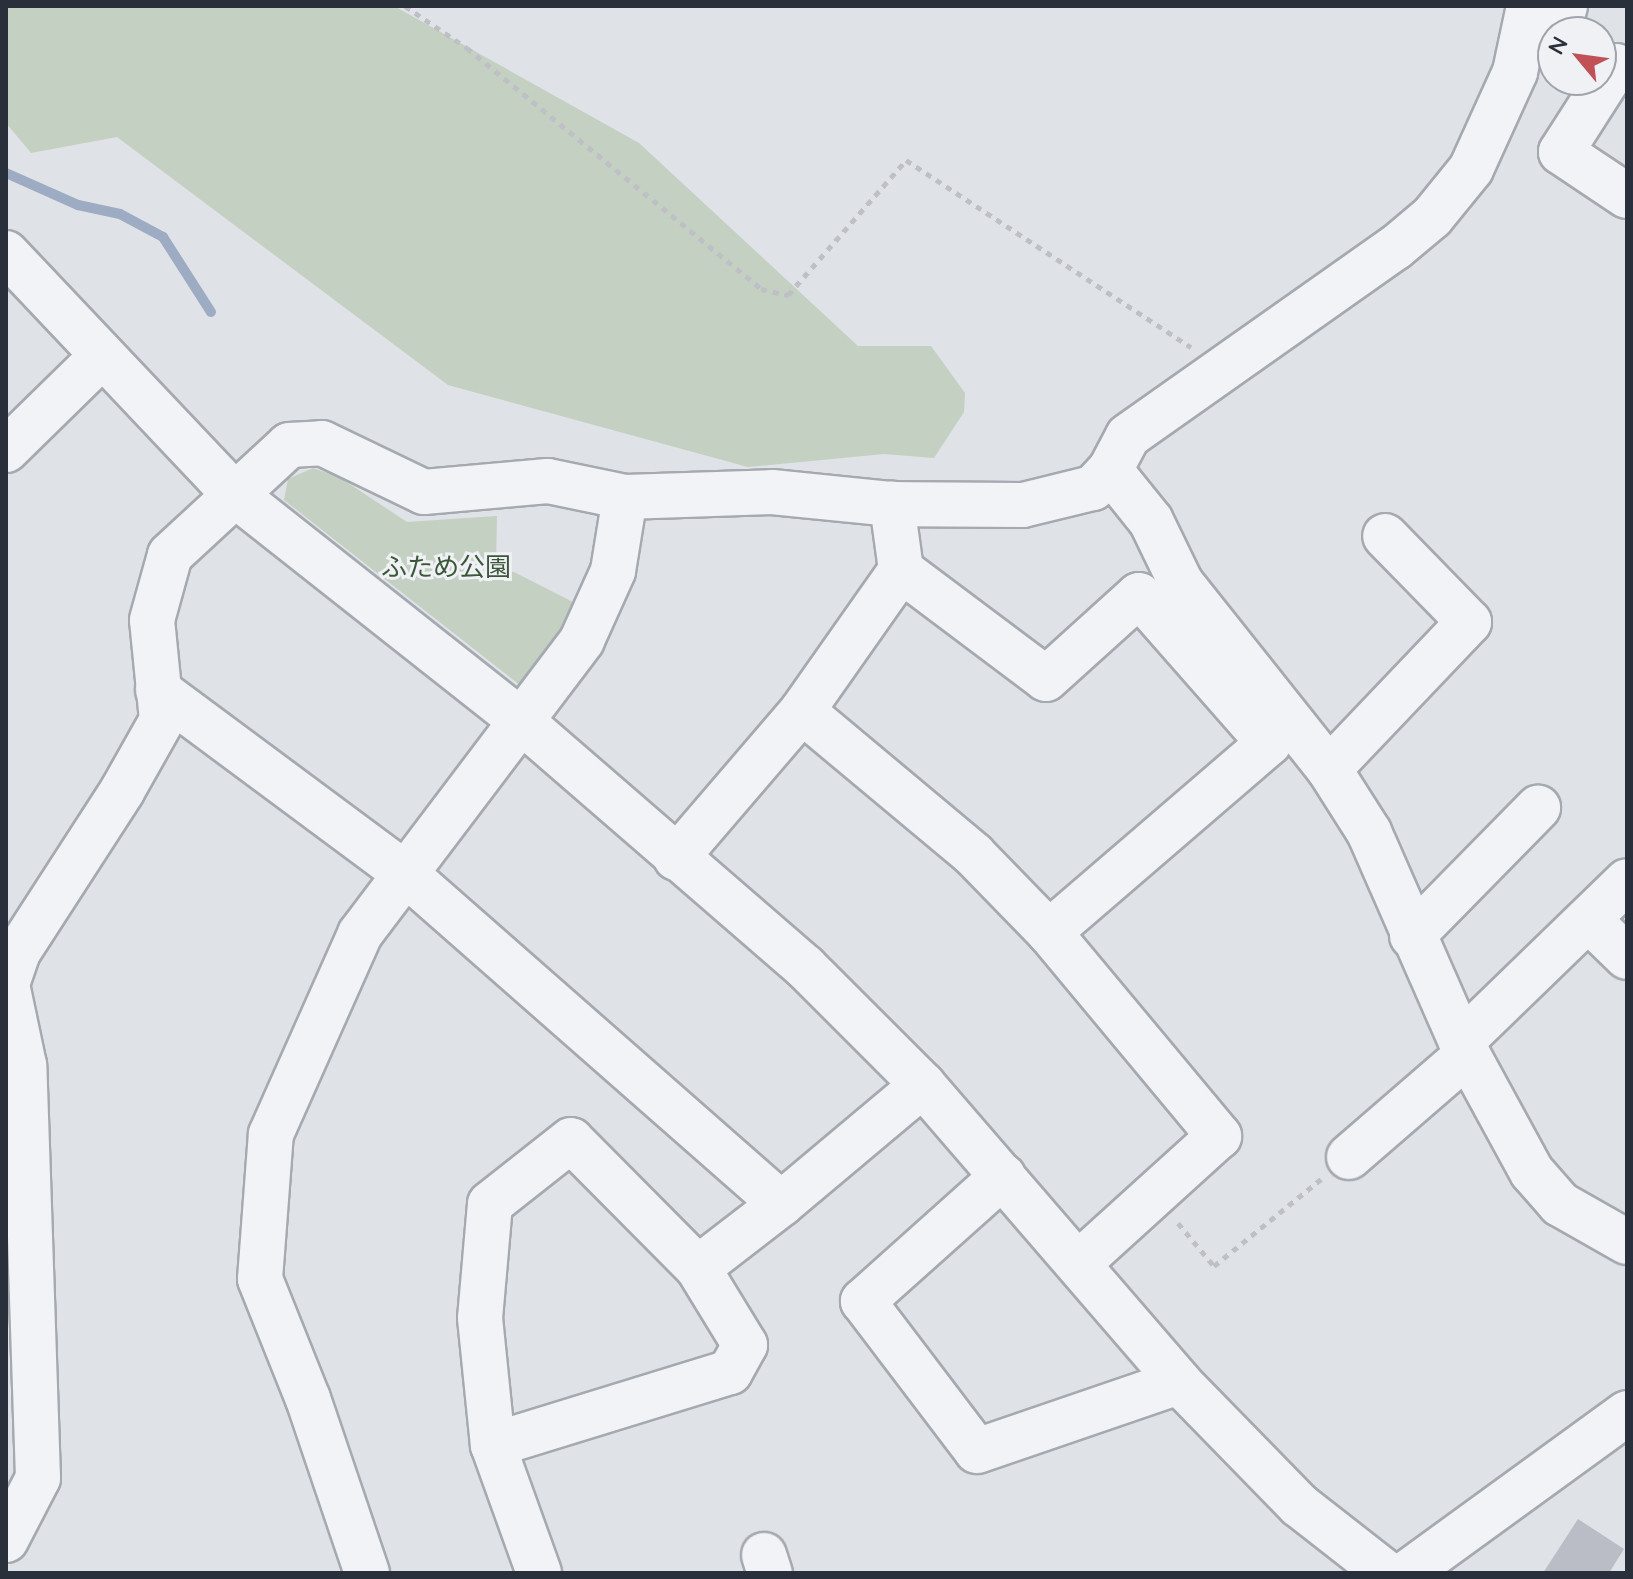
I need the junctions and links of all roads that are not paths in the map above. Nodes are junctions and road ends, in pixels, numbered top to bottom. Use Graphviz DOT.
graph roads {
  1 [pos="1529,6"];
  2 [pos="1596,96"];
  3 [pos="1627,196"];
  4 [pos="6,253"];
  5 [pos="102,356"];
  6 [pos="6,450"];
  7 [pos="1110,470"];
  8 [pos="234,494"];
  9 [pos="625,497"];
  10 [pos="892,504"];
  11 [pos="1385,536"];
  12 [pos="901,570"];
  13 [pos="158,690"];
  14 [pos="802,711"];
  15 [pos="521,721"];
  16 [pos="1329,769"];
  17 [pos="1538,808"];
  18 [pos="676,858"];
  19 [pos="407,875"];
  20 [pos="1627,881"];
  21 [pos="1589,920"];
  22 [pos="1049,932"];
  23 [pos="1412,936"];
  24 [pos="1627,957"];
  25 [pos="7,984"];
  26 [pos="1464,1048"];
  27 [pos="923,1085"];
  28 [pos="1349,1157"];
  29 [pos="1003,1176"];
  30 [pos="781,1204"];
  31 [pos="1627,1242"];
  32 [pos="1078,1264"];
  33 [pos="698,1268"];
  34 [pos="1179,1382"];
  35 [pos="1627,1413"];
  36 [pos="493,1445"];
  37 [pos="6,1540"];
  38 [pos="367,1573"];
  39 [pos="539,1573"];
  40 [pos="1386,1573"];
  41 [pos="1407,1573"];
  1 -- 7 [label="street"];
  2 -- 3 [label="street"];
  4 -- 5 [label="street"];
  5 -- 6 [label="street"];
  5 -- 8 [label="street"];
  7 -- 10 [label="street"];
  7 -- 16 [label="street"];
  8 -- 9 [label="street"];
  8 -- 13 [label="street"];
  8 -- 15 [label="street"];
  9 -- 10 [label="street"];
  9 -- 15 [label="street"];
  10 -- 12 [label="street"];
  11 -- 16 [label="street"];
  12 -- 14 [label="street"];
  12 -- 22 [label="street"];
  13 -- 19 [label="street"];
  13 -- 25 [label="street"];
  14 -- 18 [label="street"];
  14 -- 22 [label="street"];
  15 -- 18 [label="street"];
  15 -- 19 [label="street"];
  16 -- 23 [label="street"];
  17 -- 23 [label="street"];
  18 -- 27 [label="street"];
  19 -- 30 [label="street"];
  19 -- 38 [label="street"];
  20 -- 21 [label="street"];
  21 -- 24 [label="street"];
  21 -- 26 [label="street"];
  22 -- 32 [label="street"];
  23 -- 26 [label="street"];
  25 -- 37 [label="street"];
  26 -- 28 [label="street"];
  26 -- 31 [label="street"];
  27 -- 29 [label="street"];
  27 -- 30 [label="street"];
  29 -- 32 [label="street"];
  29 -- 34 [label="street"];
  30 -- 33 [label="street"];
  32 -- 34 [label="street"];
  33 -- 36 [label="street"];
  33 -- 36 [label="street"];
  34 -- 40 [label="street"];
  35 -- 41 [label="street"];
  36 -- 39 [label="street"];
}
